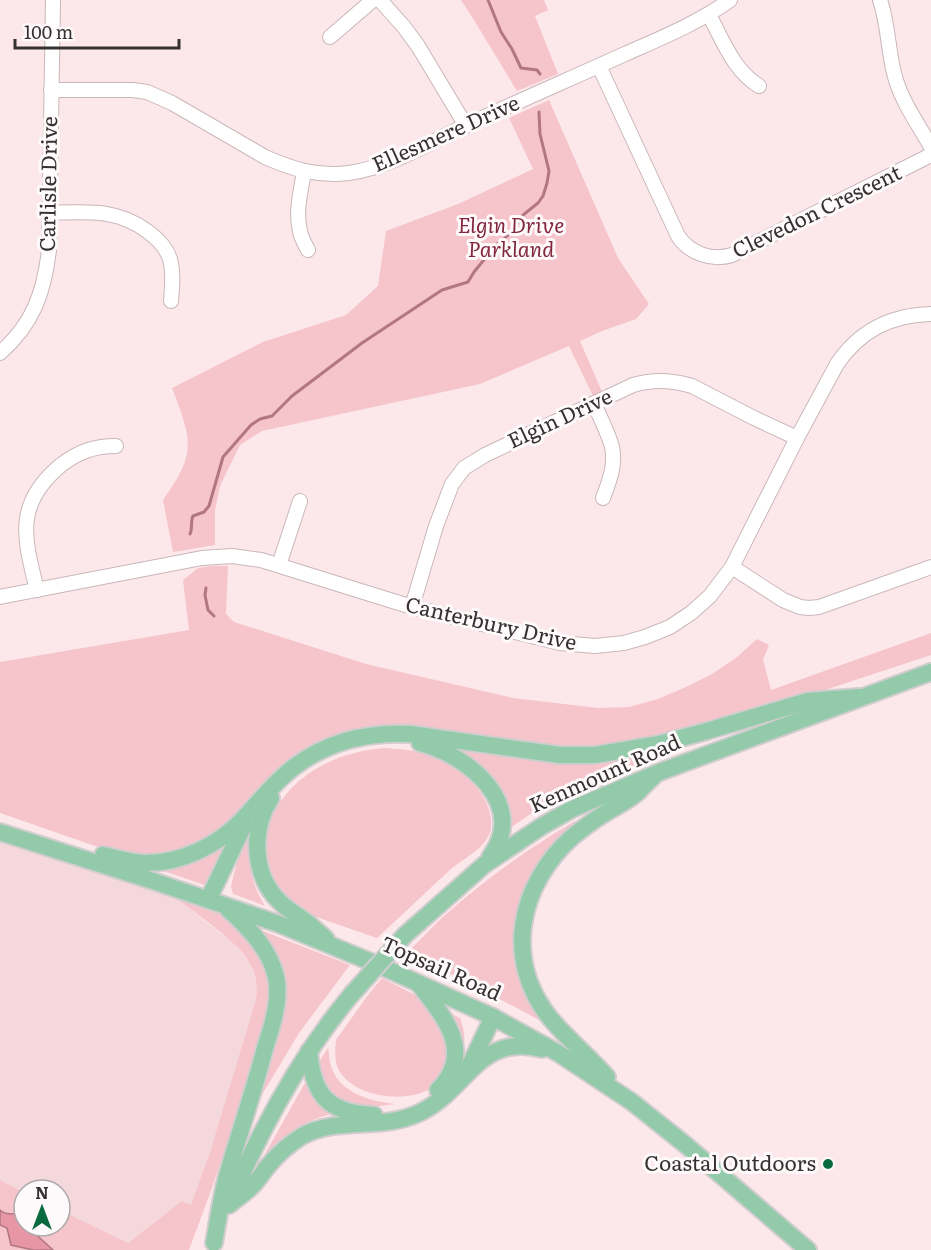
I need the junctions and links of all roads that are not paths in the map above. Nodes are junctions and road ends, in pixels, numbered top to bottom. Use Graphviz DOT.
graph roads {
  1 [pos="53,0"];
  2 [pos="373,0"];
  3 [pos="380,0"];
  4 [pos="730,0"];
  5 [pos="880,0"];
  6 [pos="709,15"];
  7 [pos="330,37"];
  8 [pos="599,66"];
  9 [pos="759,86"];
  10 [pos="51,90"];
  11 [pos="466,126"];
  12 [pos="931,147"];
  13 [pos="931,155"];
  14 [pos="304,171"];
  15 [pos="49,213"];
  16 [pos="308,250"];
  17 [pos="171,301"];
  18 [pos="931,314"];
  19 [pos="0,353"];
  20 [pos="594,403"];
  21 [pos="797,438"];
  22 [pos="116,446"];
  23 [pos="603,498"];
  24 [pos="300,501"];
  25 [pos="279,565"];
  26 [pos="732,567"];
  27 [pos="931,567"];
  28 [pos="37,590"];
  29 [pos="0,597"];
  30 [pos="412,607"];
  31 [pos="931,672"];
  32 [pos="859,697"];
  33 [pos="657,773"];
  34 [pos="255,806"];
  35 [pos="0,832"];
  36 [pos="42,846"];
  37 [pos="484,865"];
  38 [pos="216,903"];
  39 [pos="333,946"];
  40 [pos="418,983"];
  41 [pos="494,1017"];
  42 [pos="309,1051"];
  43 [pos="558,1053"];
  44 [pos="462,1078"];
  45 [pos="618,1092"];
  46 [pos="229,1205"];
  47 [pos="213,1247"];
  48 [pos="808,1250"];
  1 -- 10 [label="street, Carlisle Drive"];
  2 -- 7 [label="street"];
  3 -- 11 [label="street"];
  4 -- 6 [label="street, Ellesmere Drive"];
  5 -- 12 [label="street"];
  6 -- 8 [label="street, Ellesmere Drive"];
  6 -- 9 [label="street"];
  8 -- 11 [label="street, Ellesmere Drive"];
  8 -- 13 [label="street, Clevedon Crescent"];
  10 -- 14 [label="street, Ellesmere Drive"];
  10 -- 15 [label="street, Carlisle Drive"];
  11 -- 14 [label="street, Ellesmere Drive"];
  14 -- 16 [label="street"];
  15 -- 17 [label="street"];
  15 -- 19 [label="street, Carlisle Drive"];
  18 -- 21 [label="street, Canterbury Drive"];
  20 -- 21 [label="street, Elgin Drive"];
  20 -- 23 [label="street"];
  20 -- 30 [label="street, Elgin Drive"];
  21 -- 26 [label="street, Canterbury Drive"];
  22 -- 28 [label="street"];
  24 -- 25 [label="street"];
  25 -- 28 [label="street, Canterbury Drive"];
  25 -- 30 [label="street, Canterbury Drive"];
  26 -- 27 [label="street"];
  26 -- 30 [label="street, Canterbury Drive"];
  28 -- 29 [label="street, Canterbury Drive"];
  31 -- 32 [label="main road, Kenmount Road"];
  32 -- 33 [label="main road, Kenmount Road"];
  32 -- 34 [label="main road"];
  33 -- 37 [label="main road, Kenmount Road"];
  33 -- 45 [label="main road"];
  34 -- 36 [label="main road"];
  34 -- 38 [label="main road"];
  35 -- 36 [label="main road, Topsail Road"];
  36 -- 38 [label="main road, Topsail Road"];
  37 -- 39 [label="main road"];
  37 -- 42 [label="main road, Kenmount Road, bridge"];
  38 -- 39 [label="main road, Topsail Road"];
  38 -- 47 [label="main road"];
  39 -- 40 [label="main road, Topsail Road"];
  40 -- 41 [label="main road, Topsail Road"];
  40 -- 42 [label="main road"];
  41 -- 43 [label="main road, Topsail Road"];
  41 -- 44 [label="main road"];
  42 -- 46 [label="main road, Kenmount Road"];
  43 -- 44 [label="main road"];
  43 -- 45 [label="main road, Topsail Road"];
  44 -- 46 [label="main road"];
  45 -- 48 [label="main road, Topsail Road"];
  46 -- 47 [label="main road, Kenmount Road"];
}
